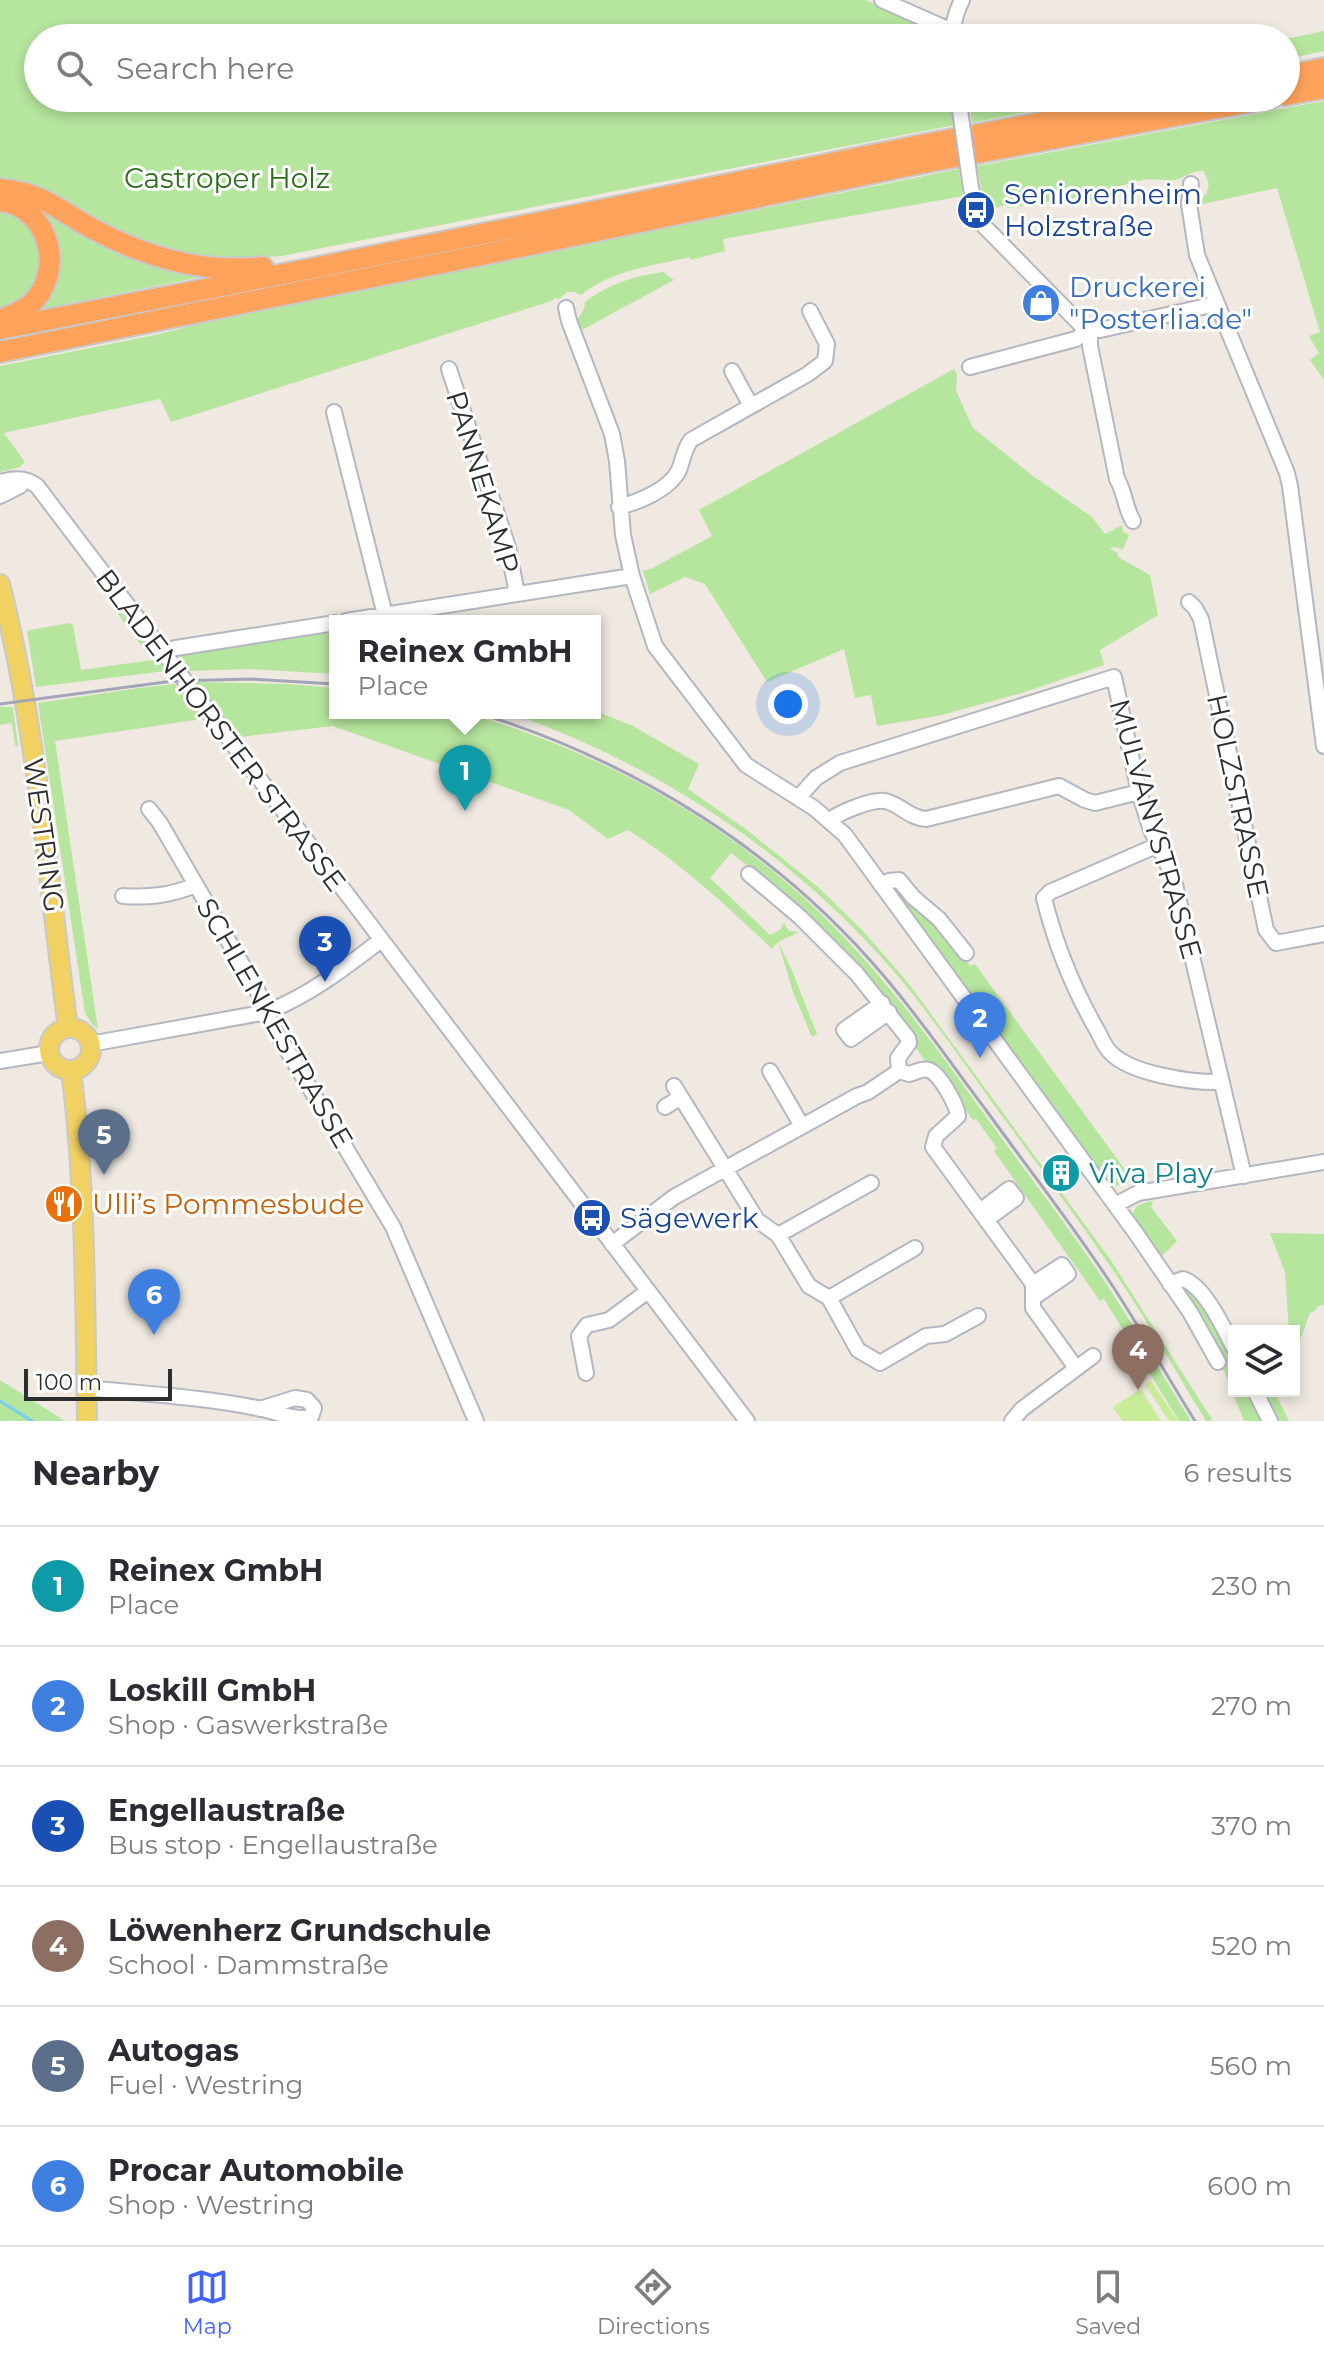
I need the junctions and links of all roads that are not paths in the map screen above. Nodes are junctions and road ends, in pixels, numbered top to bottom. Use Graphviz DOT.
graph roads {
  1 [pos="882,0"];
  2 [pos="962,0"];
  3 [pos="931,24"];
  4 [pos="955,24"];
  5 [pos="1324,68"];
  6 [pos="1300,73"];
  7 [pos="1324,88"];
  8 [pos="1300,92"];
  9 [pos="961,112"];
  10 [pos="1098,112"];
  11 [pos="1196,112"];
  12 [pos="1191,184"];
  13 [pos="0,189"];
  14 [pos="0,201"];
  15 [pos="365,258"];
  16 [pos="1216,304"];
  17 [pos="566,308"];
  18 [pos="810,311"];
  19 [pos="0,320"];
  20 [pos="0,329"];
  21 [pos="1090,329"];
  22 [pos="0,352"];
  23 [pos="970,367"];
  24 [pos="449,369"];
  25 [pos="732,371"];
  26 [pos="751,406"];
  27 [pos="334,412"];
  28 [pos="23,480"];
  29 [pos="0,482"];
  30 [pos="0,496"];
  31 [pos="619,507"];
  32 [pos="1133,521"];
  33 [pos="632,576"];
  34 [pos="0,584"];
  35 [pos="517,594"];
  36 [pos="1189,602"];
  37 [pos="385,615"];
  38 [pos="329,624"];
  39 [pos="7,644"];
  40 [pos="162,652"];
  41 [pos="1324,746"];
  42 [pos="1139,792"];
  43 [pos="798,798"];
  44 [pos="149,809"];
  45 [pos="830,820"];
  46 [pos="1158,845"];
  47 [pos="749,874"];
  48 [pos="196,885"];
  49 [pos="881,885"];
  50 [pos="123,896"];
  51 [pos="1324,934"];
  52 [pos="381,940"];
  53 [pos="966,953"];
  54 [pos="267,1012"];
  55 [pos="68,1028"];
  56 [pos="90,1044"];
  57 [pos="49,1053"];
  58 [pos="0,1061"];
  59 [pos="71,1070"];
  60 [pos="770,1071"];
  61 [pos="899,1071"];
  62 [pos="1222,1082"];
  63 [pos="665,1107"];
  64 [pos="802,1126"];
  65 [pos="1324,1162"];
  66 [pos="727,1169"];
  67 [pos="1244,1176"];
  68 [pos="871,1183"];
  69 [pos="1115,1205"];
  70 [pos="778,1235"];
  71 [pos="612,1244"];
  72 [pos="915,1248"];
  73 [pos="1170,1284"];
  74 [pos="648,1291"];
  75 [pos="829,1298"];
  76 [pos="978,1316"];
  77 [pos="1228,1336"];
  78 [pos="1093,1356"];
  79 [pos="1218,1362"];
  80 [pos="1076,1368"];
  81 [pos="586,1373"];
  82 [pos="86,1388"];
  83 [pos="1258,1397"];
  84 [pos="260,1409"];
  85 [pos="87,1421"];
  86 [pos="476,1421"];
  87 [pos="747,1421"];
  88 [pos="1012,1421"];
  89 [pos="1270,1421"];
  1 -- 3 [label="street"];
  2 -- 4 [label="street"];
  5 -- 6 [label="highway"];
  7 -- 8 [label="highway"];
  9 -- 21 [label="street, bridge"];
  10 -- 15 [label="highway"];
  11 -- 22 [label="highway"];
  12 -- 16 [label="street"];
  13 -- 15 [label="highway"];
  14 -- 19 [label="highway"];
  15 -- 20 [label="highway"];
  16 -- 21 [label="street"];
  16 -- 41 [label="street"];
  17 -- 31 [label="street"];
  18 -- 26 [label="street"];
  21 -- 23 [label="street"];
  21 -- 32 [label="street"];
  24 -- 35 [label="street, PANNEKAMP"];
  25 -- 26 [label="street"];
  26 -- 31 [label="street"];
  27 -- 37 [label="street"];
  28 -- 29 [label="street"];
  28 -- 30 [label="street"];
  28 -- 40 [label="street, BLADENHORSTER STRASSE"];
  31 -- 33 [label="street"];
  33 -- 35 [label="street"];
  33 -- 43 [label="street"];
  34 -- 39 [label="main road, WESTRING"];
  35 -- 37 [label="street"];
  36 -- 51 [label="street, HOLZSTRASSE"];
  38 -- 40 [label="street"];
  39 -- 55 [label="main road, WESTRING"];
  40 -- 52 [label="street, BLADENHORSTER STRASSE"];
  42 -- 43 [label="street, MULVANYSTRASSE"];
  42 -- 45 [label="street"];
  42 -- 46 [label="street, MULVANYSTRASSE"];
  43 -- 45 [label="street"];
  44 -- 48 [label="street, SCHLENKESTRASSE"];
  45 -- 49 [label="street"];
  46 -- 62 [label="street, MULVANYSTRASSE"];
  46 -- 62 [label="street"];
  47 -- 61 [label="street"];
  48 -- 50 [label="street, SCHLENKESTRASSE"];
  48 -- 54 [label="street, SCHLENKESTRASSE"];
  49 -- 53 [label="street"];
  49 -- 69 [label="street"];
  52 -- 54 [label="street"];
  52 -- 71 [label="street, BLADENHORSTER STRASSE"];
  54 -- 56 [label="street"];
  54 -- 86 [label="street, SCHLENKESTRASSE"];
  55 -- 56 [label="main road"];
  55 -- 57 [label="main road"];
  56 -- 59 [label="main road"];
  57 -- 58 [label="street"];
  57 -- 59 [label="main road"];
  59 -- 82 [label="main road"];
  60 -- 64 [label="street"];
  61 -- 64 [label="street"];
  61 -- 80 [label="street"];
  62 -- 67 [label="street, MULVANYSTRASSE"];
  63 -- 66 [label="street"];
  64 -- 66 [label="street"];
  65 -- 67 [label="street"];
  66 -- 70 [label="street"];
  66 -- 71 [label="street"];
  67 -- 69 [label="street"];
  68 -- 70 [label="street"];
  69 -- 73 [label="street"];
  70 -- 75 [label="street"];
  71 -- 74 [label="street, BLADENHORSTER STRASSE"];
  72 -- 75 [label="street"];
  73 -- 77 [label="street"];
  73 -- 79 [label="street"];
  74 -- 81 [label="street"];
  74 -- 87 [label="street, BLADENHORSTER STRASSE"];
  75 -- 76 [label="street"];
  78 -- 80 [label="street"];
  80 -- 88 [label="street"];
  82 -- 84 [label="street"];
  82 -- 85 [label="main road"];
  83 -- 89 [label="street"];
}
